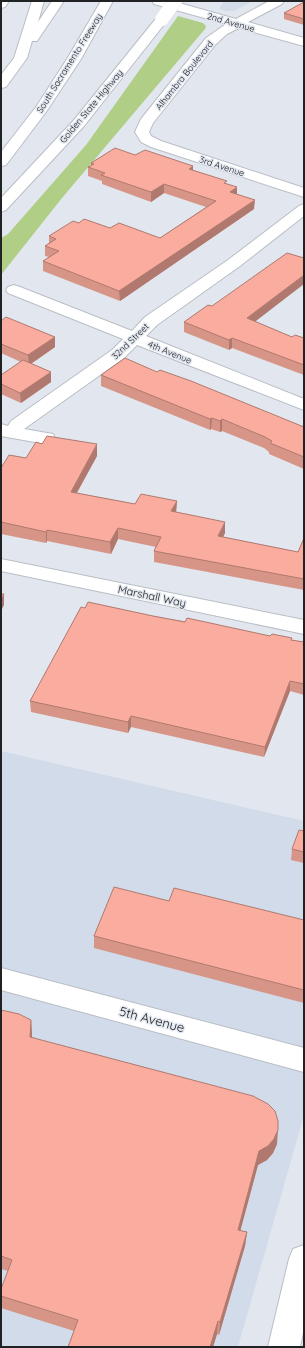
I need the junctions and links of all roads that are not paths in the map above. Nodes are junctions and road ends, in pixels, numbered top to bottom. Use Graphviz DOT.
graph roads {
  1 [pos="3,1"];
  2 [pos="38,1"];
  3 [pos="58,1"];
  4 [pos="107,1"];
  5 [pos="158,1"];
  6 [pos="175,1"];
  7 [pos="278,1"];
  8 [pos="1,4"];
  9 [pos="118,7"];
  10 [pos="237,23"];
  11 [pos="304,42"];
  12 [pos="20,58"];
  13 [pos="74,59"];
  14 [pos="1,84"];
  15 [pos="142,135"];
  16 [pos="1,162"];
  17 [pos="304,193"];
  18 [pos="1,207"];
  19 [pos="304,209"];
  20 [pos="14,290"];
  21 [pos="134,338"];
  22 [pos="304,406"];
  23 [pos="1,430"];
  24 [pos="1,565"];
  25 [pos="304,627"];
  26 [pos="1,979"];
  27 [pos="304,1060"];
  28 [pos="304,1259"];
  29 [pos="304,1321"];
  30 [pos="284,1347"];
  31 [pos="292,1347"];
  1 -- 8 [label="main road"];
  2 -- 12 [label="main road"];
  3 -- 12 [label="main road"];
  4 -- 13 [label="main road, South Sacramento Freeway"];
  5 -- 10 [label="main road, 2nd Avenue"];
  6 -- 18 [label="main road, Golden State Highway, bridge"];
  7 -- 10 [label="main road, Alhambra Boulevard"];
  9 -- 13 [label="main road"];
  10 -- 11 [label="main road, 2nd Avenue"];
  10 -- 15 [label="main road, Alhambra Boulevard"];
  12 -- 14 [label="main road"];
  13 -- 16 [label="main road, South Sacramento Freeway"];
  15 -- 17 [label="main road, 3rd Avenue"];
  19 -- 21 [label="main road, 32nd Street"];
  20 -- 21 [label="main road, 4th Avenue"];
  21 -- 22 [label="main road, 4th Avenue"];
  21 -- 23 [label="main road, 32nd Street"];
  24 -- 25 [label="main road, Marshall Way"];
  26 -- 27 [label="main road, 5th Avenue"];
  28 -- 30 [label="main road"];
  29 -- 31 [label="main road"];
}
